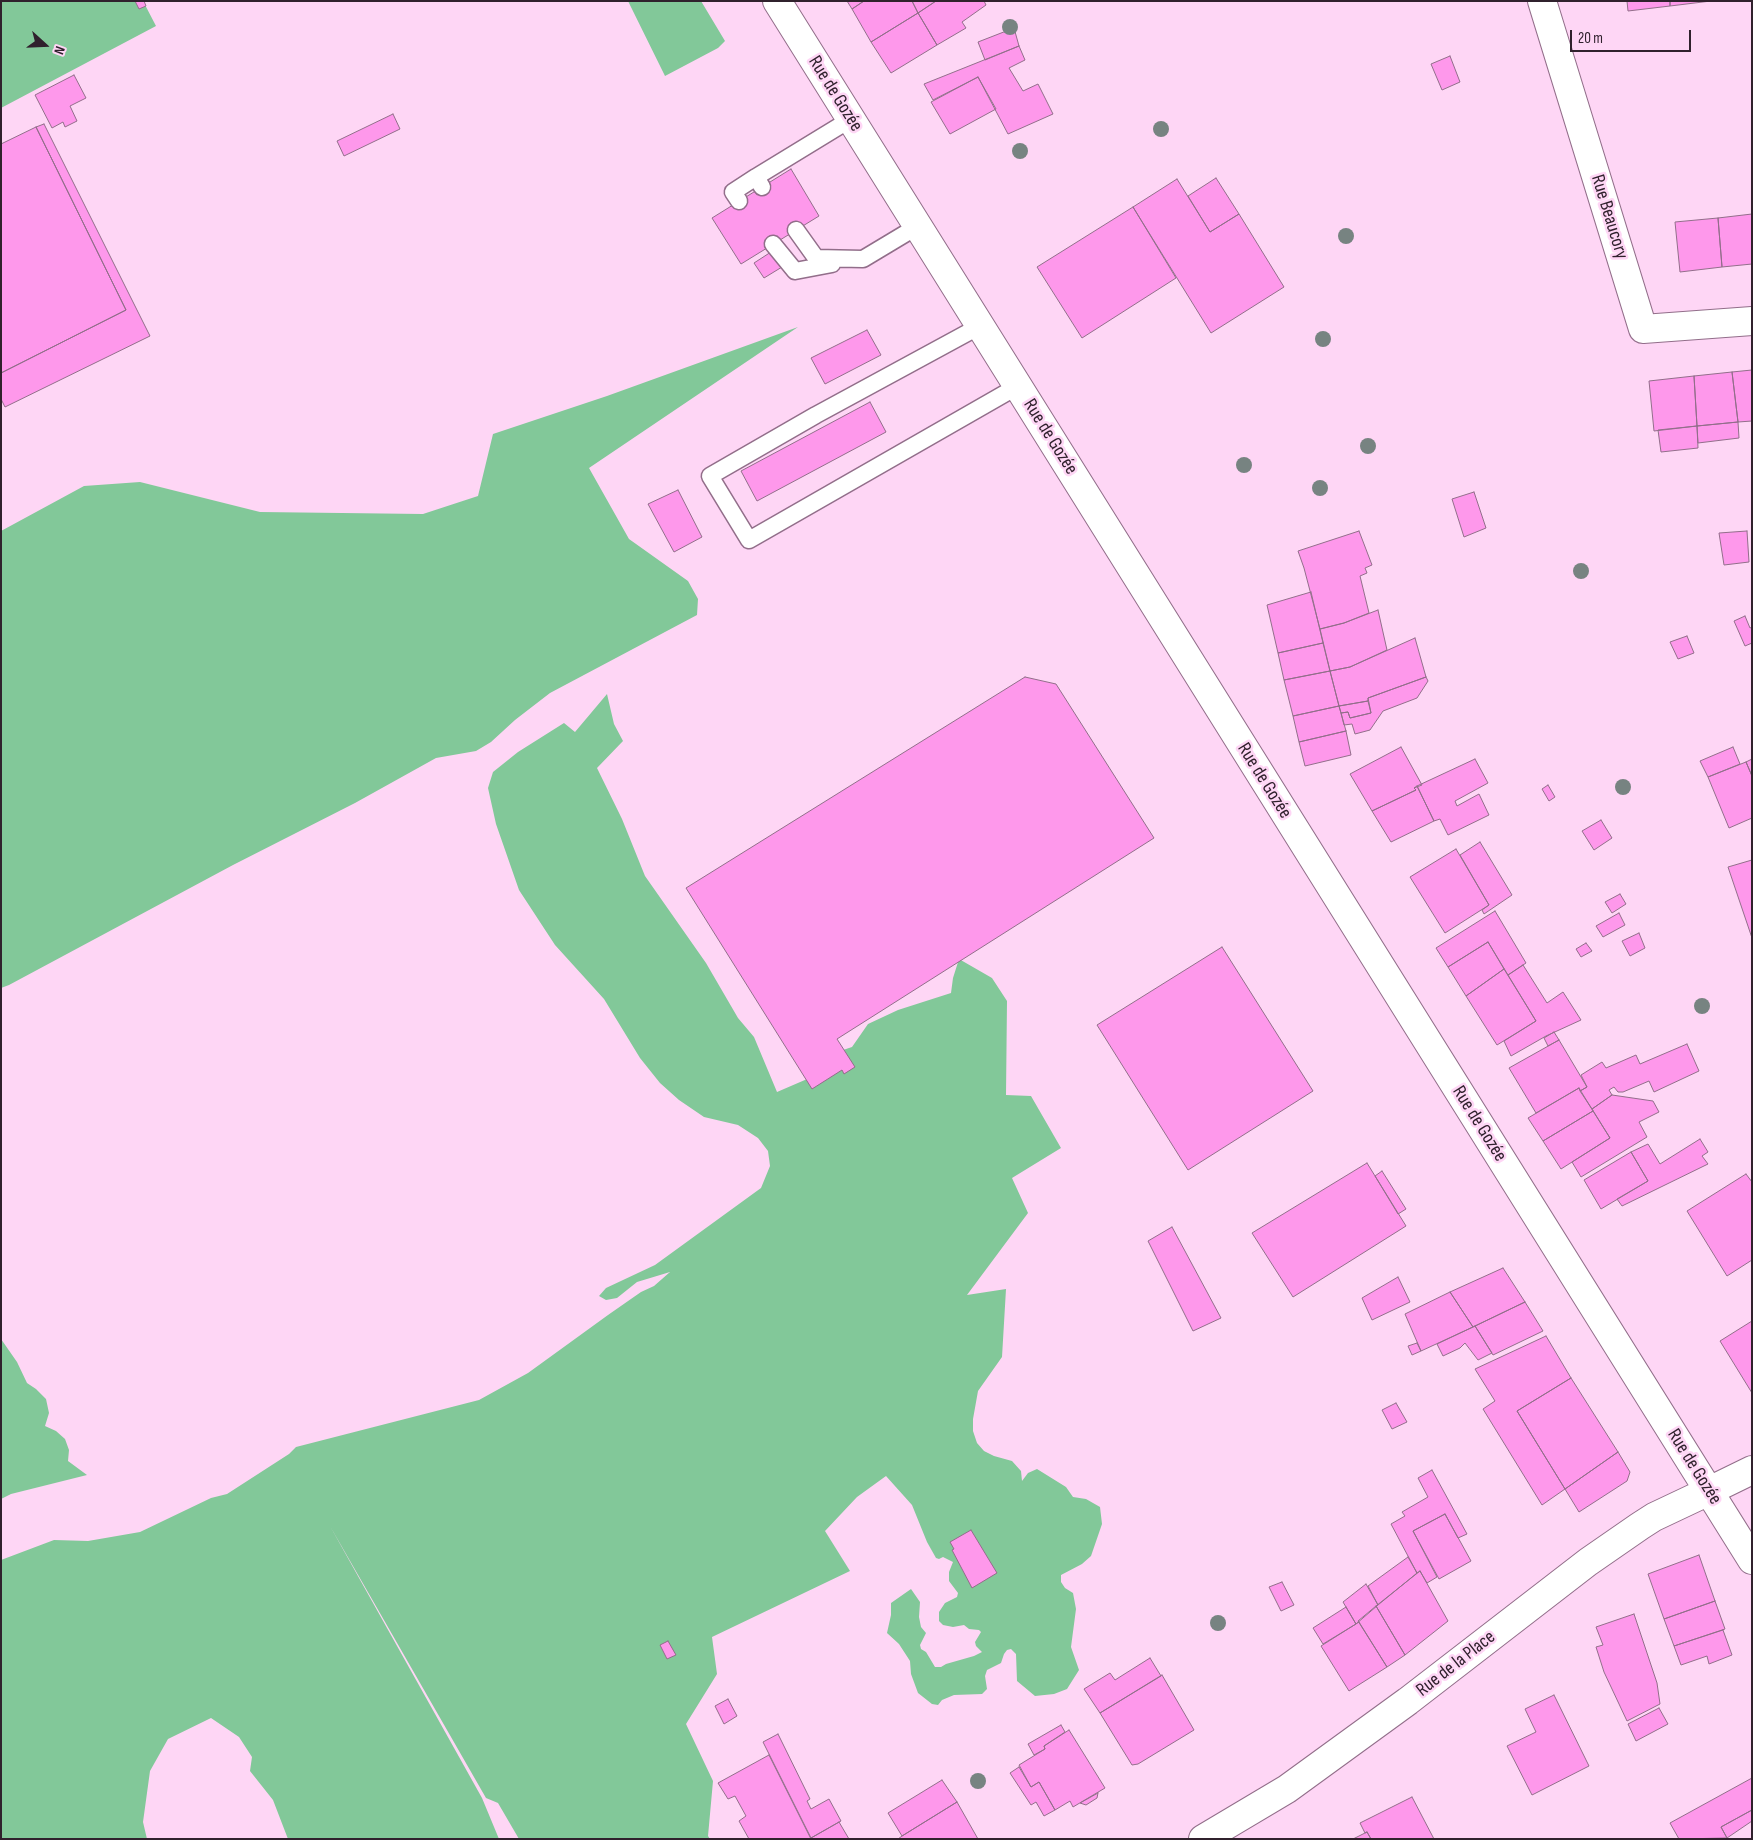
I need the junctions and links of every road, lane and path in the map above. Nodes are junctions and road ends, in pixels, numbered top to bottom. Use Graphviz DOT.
graph roads {
  1 [pos="777,1"];
  2 [pos="1542,1"];
  3 [pos="851,119"];
  4 [pos="739,201"];
  5 [pos="918,226"];
  6 [pos="796,230"];
  7 [pos="773,244"];
  8 [pos="863,259"];
  9 [pos="1752,321"];
  10 [pos="980,326"];
  11 [pos="1018,386"];
  12 [pos="1752,1470"];
  13 [pos="1709,1491"];
  14 [pos="1752,1560"];
  15 [pos="1203,1839"];
  1 -- 3 [label="main road, Rue de Gozée"];
  2 -- 9 [label="main road, Rue Beaucory"];
  3 -- 4 [label="lane"];
  3 -- 5 [label="main road, Rue de Gozée"];
  5 -- 8 [label="lane"];
  5 -- 10 [label="main road, Rue de Gozée"];
  6 -- 8 [label="lane"];
  7 -- 8 [label="lane"];
  10 -- 11 [label="main road, Rue de Gozée"];
  10 -- 11 [label="lane"];
  11 -- 13 [label="main road, Rue de Gozée"];
  12 -- 13 [label="main road, Rue de la Place"];
  13 -- 14 [label="main road, Rue de Gozée"];
  13 -- 15 [label="main road, Rue de la Place"];
}
